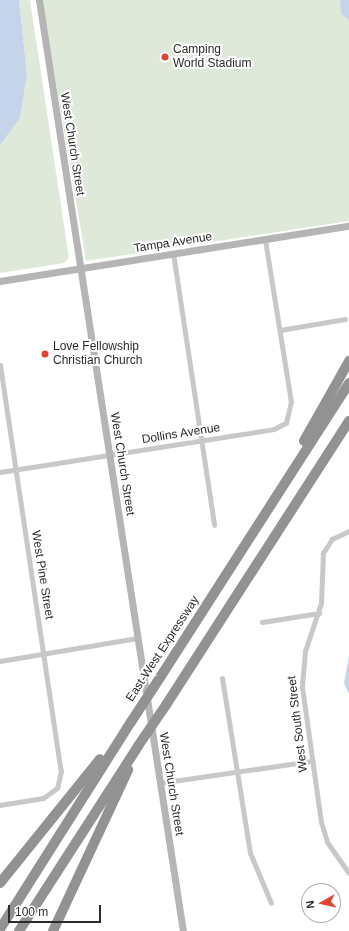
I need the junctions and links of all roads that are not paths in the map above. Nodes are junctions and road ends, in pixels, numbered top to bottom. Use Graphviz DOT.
graph roads {
  1 [pos="39,0"];
  2 [pos="349,226"];
  3 [pos="265,239"];
  4 [pos="173,253"];
  5 [pos="80,269"];
  6 [pos="0,281"];
  7 [pos="345,319"];
  8 [pos="280,330"];
  9 [pos="349,361"];
  10 [pos="0,365"];
  11 [pos="349,384"];
  12 [pos="349,421"];
  13 [pos="349,428"];
  14 [pos="201,440"];
  15 [pos="328,454"];
  16 [pos="109,456"];
  17 [pos="299,457"];
  18 [pos="16,469"];
  19 [pos="0,472"];
  20 [pos="214,525"];
  21 [pos="349,531"];
  22 [pos="319,614"];
  23 [pos="262,622"];
  24 [pos="137,638"];
  25 [pos="44,654"];
  26 [pos="0,661"];
  27 [pos="222,678"];
  28 [pos="121,734"];
  29 [pos="138,746"];
  30 [pos="312,760"];
  31 [pos="236,772"];
  32 [pos="159,783"];
  33 [pos="0,805"];
  34 [pos="349,873"];
  35 [pos="0,883"];
  36 [pos="271,904"];
  37 [pos="0,929"];
  38 [pos="20,931"];
  39 [pos="53,931"];
  40 [pos="183,931"];
  1 -- 5 [label="street, West Church Street"];
  2 -- 3 [label="street, Tampa Avenue"];
  3 -- 4 [label="street, Tampa Avenue"];
  3 -- 8 [label="street"];
  4 -- 5 [label="street, Tampa Avenue"];
  4 -- 14 [label="street"];
  5 -- 6 [label="street, Tampa Avenue"];
  5 -- 16 [label="street, West Church Street"];
  7 -- 8 [label="street"];
  8 -- 14 [label="street, Dollins Avenue"];
  9 -- 17 [label="highway"];
  10 -- 18 [label="street, West Pine Street"];
  11 -- 17 [label="highway, East-West Expressway"];
  12 -- 15 [label="highway"];
  13 -- 15 [label="highway"];
  14 -- 16 [label="street, Dollins Avenue"];
  14 -- 20 [label="street"];
  15 -- 29 [label="highway, bridge"];
  16 -- 18 [label="street, Dollins Avenue"];
  16 -- 24 [label="street, West Church Street"];
  17 -- 28 [label="highway, East-West Expressway, bridge"];
  18 -- 19 [label="street, Dollins Avenue"];
  18 -- 25 [label="street, West Pine Street"];
  21 -- 22 [label="street, West South Street"];
  22 -- 23 [label="street"];
  22 -- 30 [label="street, West South Street"];
  24 -- 25 [label="street"];
  24 -- 32 [label="street, West Church Street"];
  25 -- 26 [label="street"];
  25 -- 33 [label="street, West Pine Street"];
  27 -- 31 [label="street"];
  28 -- 35 [label="highway"];
  28 -- 37 [label="highway, East-West Expressway"];
  29 -- 38 [label="highway"];
  29 -- 39 [label="highway"];
  30 -- 31 [label="street"];
  30 -- 34 [label="street, West South Street"];
  31 -- 32 [label="street"];
  31 -- 36 [label="street"];
  32 -- 40 [label="street, West Church Street"];
}
